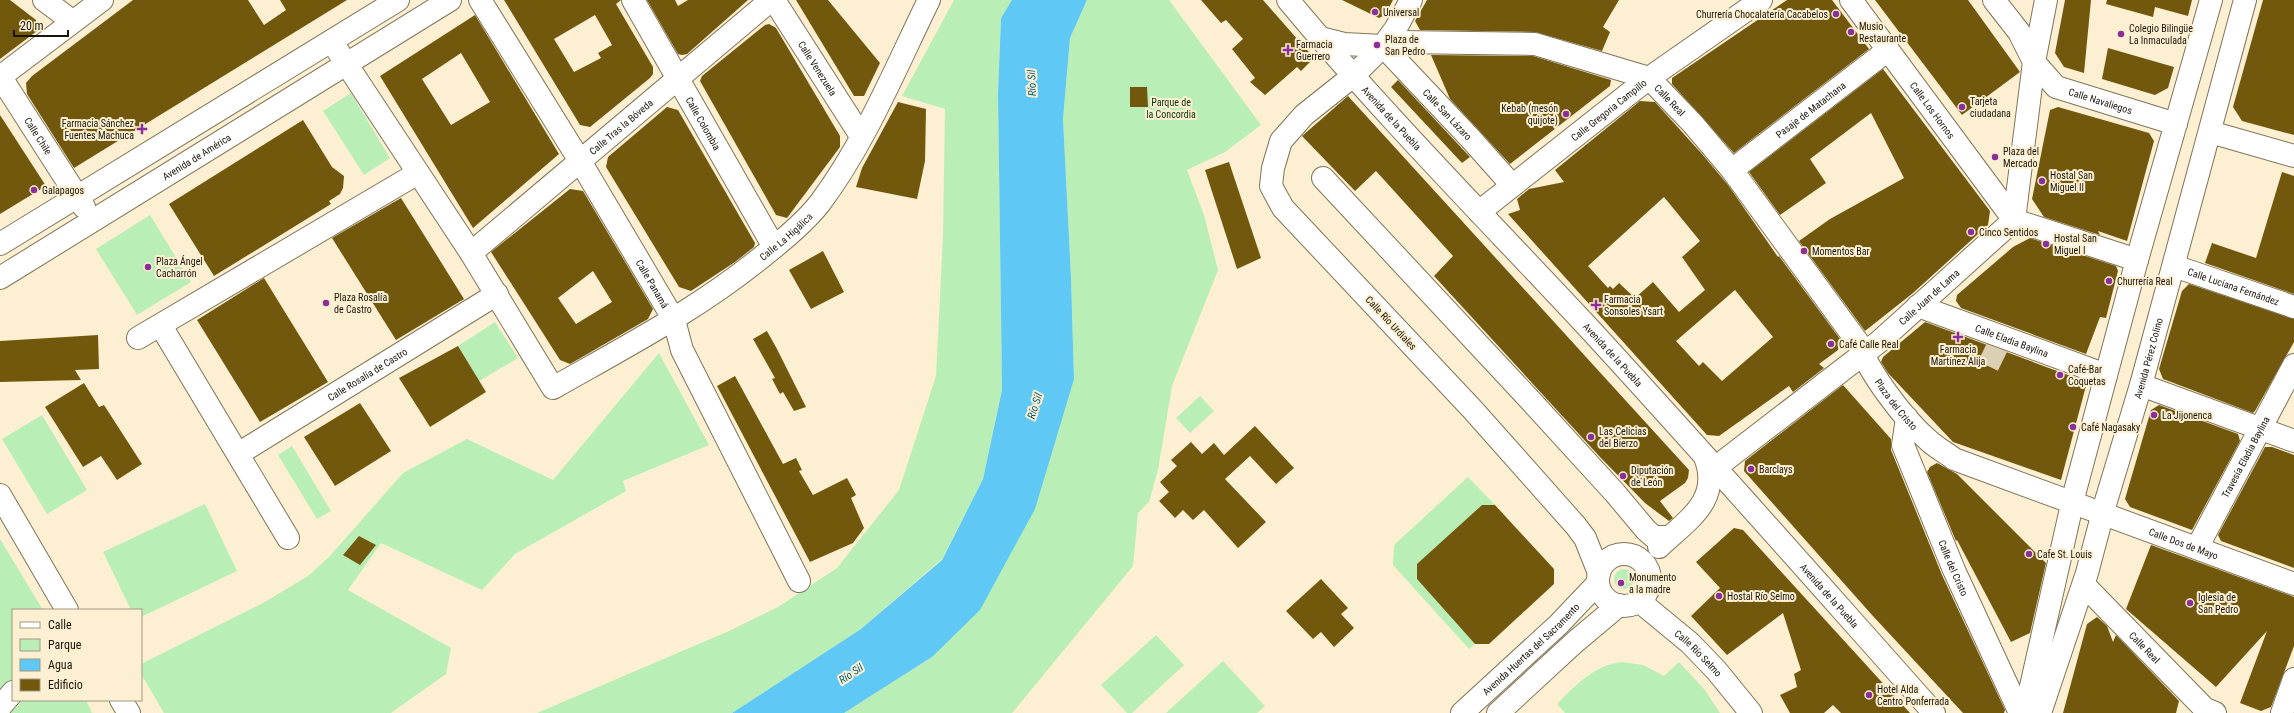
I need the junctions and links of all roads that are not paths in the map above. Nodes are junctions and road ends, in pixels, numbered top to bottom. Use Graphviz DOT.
graph roads {
  1 [pos="44,0"];
  2 [pos="102,0"];
  3 [pos="398,0"];
  4 [pos="450,0"];
  5 [pos="480,0"];
  6 [pos="633,0"];
  7 [pos="771,0"];
  8 [pos="774,0"];
  9 [pos="929,0"];
  10 [pos="1288,0"];
  11 [pos="1411,0"];
  12 [pos="1761,0"];
  13 [pos="1851,0"];
  14 [pos="1994,0"];
  15 [pos="2046,0"];
  16 [pos="2211,0"];
  17 [pos="2245,0"];
  18 [pos="72,21"];
  19 [pos="1320,38"];
  20 [pos="332,42"];
  21 [pos="1383,46"];
  22 [pos="1888,50"];
  23 [pos="2034,62"];
  24 [pos="347,63"];
  25 [pos="283,71"];
  26 [pos="1,76"];
  27 [pos="1353,76"];
  28 [pos="678,77"];
  29 [pos="1649,78"];
  30 [pos="299,92"];
  31 [pos="2176,124"];
  32 [pos="2210,132"];
  33 [pos="862,136"];
  34 [pos="2294,156"];
  35 [pos="580,161"];
  36 [pos="1732,170"];
  37 [pos="418,173"];
  38 [pos="1323,178"];
  39 [pos="1512,184"];
  40 [pos="76,195"];
  41 [pos="1479,212"];
  42 [pos="2014,220"];
  43 [pos="94,221"];
  44 [pos="0,244"];
  45 [pos="774,247"];
  46 [pos="471,253"];
  47 [pos="2137,260"];
  48 [pos="2174,266"];
  49 [pos="0,278"];
  50 [pos="497,294"];
  51 [pos="1918,306"];
  52 [pos="2294,307"];
  53 [pos="674,320"];
  54 [pos="161,326"];
  55 [pos="138,338"];
  56 [pos="1863,355"];
  57 [pos="2294,366"];
  58 [pos="2106,374"];
  59 [pos="2135,397"];
  60 [pos="1907,418"];
  61 [pos="2261,428"];
  62 [pos="2294,441"];
  63 [pos="238,454"];
  64 [pos="1714,467"];
  65 [pos="0,494"];
  66 [pos="2072,504"];
  67 [pos="2103,514"];
  68 [pos="1636,517"];
  69 [pos="2130,528"];
  70 [pos="288,538"];
  71 [pos="2197,548"];
  72 [pos="1650,555"];
  73 [pos="1598,578"];
  74 [pos="799,581"];
  75 [pos="2294,584"];
  76 [pos="2084,585"];
  77 [pos="1629,603"];
  78 [pos="2112,606"];
  79 [pos="66,609"];
  80 [pos="2074,618"];
  81 [pos="2294,679"];
  82 [pos="12,693"];
  83 [pos="123,701"];
  84 [pos="0,708"];
  85 [pos="2210,711"];
  86 [pos="129,713"];
  87 [pos="1462,713"];
  88 [pos="1498,713"];
  89 [pos="1750,713"];
  90 [pos="1934,713"];
  91 [pos="2020,713"];
  92 [pos="2025,713"];
  93 [pos="2040,713"];
  94 [pos="2051,713"];
  95 [pos="2282,713"];
  1 -- 18 [label="street"];
  2 -- 18 [label="street"];
  3 -- 20 [label="street"];
  4 -- 24 [label="street, Avenida de América"];
  5 -- 35 [label="street, Calle Panamá"];
  6 -- 28 [label="street, Calle Colombia"];
  7 -- 28 [label="street, Calle Tras la Bóveda"];
  8 -- 33 [label="street, Calle Venezuela"];
  9 -- 33 [label="street, Calle La Higálica"];
  10 -- 19 [label="street, Avenida de la Puebla"];
  11 -- 21 [label="street"];
  12 -- 29 [label="street, Calle Gregoria Campillo"];
  13 -- 22 [label="street, Calle Los Hornos"];
  14 -- 23 [label="street, Calle Navaliegos"];
  15 -- 23 [label="street"];
  16 -- 31 [label="street"];
  17 -- 32 [label="street, Avenida Pérez Colino"];
  18 -- 26 [label="street"];
  19 -- 21 [label="street"];
  19 -- 27 [label="street, Avenida de la Puebla"];
  20 -- 24 [label="street"];
  20 -- 25 [label="street"];
  21 -- 27 [label="street"];
  21 -- 29 [label="street, Calle Real"];
  21 -- 39 [label="street, Calle San Lázaro"];
  22 -- 36 [label="street, Pasaje de Matachana"];
  22 -- 42 [label="street, Calle Los Hornos"];
  23 -- 31 [label="street, Calle Navaliegos"];
  23 -- 42 [label="street"];
  24 -- 30 [label="street, Avenida de América"];
  24 -- 37 [label="street"];
  25 -- 30 [label="street"];
  25 -- 40 [label="street"];
  26 -- 40 [label="street, Calle Chile"];
  27 -- 41 [label="street, Avenida de la Puebla"];
  27 -- 73 [label="street, Calle Río Urdiales"];
  28 -- 35 [label="street, Calle Tras la Bóveda"];
  28 -- 45 [label="street, Calle Colombia"];
  29 -- 36 [label="street, Calle Real"];
  29 -- 39 [label="street, Calle Gregoria Campillo"];
  30 -- 43 [label="street, Avenida de América"];
  31 -- 47 [label="street"];
  32 -- 34 [label="street"];
  32 -- 48 [label="street, Avenida Pérez Colino"];
  33 -- 45 [label="street, Calle La Higálica"];
  35 -- 46 [label="street, Calle Tras la Bóveda"];
  35 -- 53 [label="street, Calle Panamá"];
  36 -- 56 [label="street, Calle Real"];
  37 -- 46 [label="street"];
  37 -- 54 [label="street"];
  38 -- 68 [label="street"];
  39 -- 41 [label="street, Calle Gregoria Campillo"];
  40 -- 43 [label="street"];
  40 -- 44 [label="street"];
  41 -- 64 [label="street, Avenida de la Puebla"];
  42 -- 47 [label="street"];
  42 -- 51 [label="street, Calle Juan de Lama"];
  43 -- 49 [label="street, Avenida de América"];
  45 -- 53 [label="street, Calle La Higálica"];
  46 -- 50 [label="street"];
  47 -- 58 [label="street"];
  48 -- 52 [label="street, Calle Luciana Fernández"];
  48 -- 59 [label="street, Avenida Pérez Colino"];
  50 -- 53 [label="street, Calle La Higálica"];
  50 -- 63 [label="street, Calle Rosalía de Castro"];
  51 -- 56 [label="street, Calle Juan de Lama"];
  51 -- 58 [label="street, Calle Eladia Baylina"];
  53 -- 74 [label="street, Calle Panamá"];
  54 -- 55 [label="street"];
  54 -- 63 [label="street"];
  56 -- 60 [label="street, Plaza del Cristo"];
  56 -- 64 [label="street, Calle Juan de Lama"];
  57 -- 61 [label="street, Travesía Eladia Baylina"];
  58 -- 66 [label="street"];
  59 -- 61 [label="street"];
  59 -- 67 [label="street, Avenida Pérez Colino"];
  59 -- 69 [label="street"];
  60 -- 66 [label="street, Plaza del Cristo"];
  60 -- 91 [label="street, Calle del Cristo"];
  61 -- 62 [label="street"];
  61 -- 71 [label="street, Travesía Eladia Baylina"];
  63 -- 70 [label="street"];
  64 -- 72 [label="street"];
  64 -- 72 [label="street"];
  64 -- 90 [label="street, Avenida de la Puebla"];
  65 -- 79 [label="street"];
  66 -- 67 [label="street, Calle Dos de Mayo"];
  66 -- 92 [label="street"];
  67 -- 69 [label="street, Calle Dos de Mayo"];
  67 -- 76 [label="street, Avenida Pérez Colino"];
  68 -- 72 [label="street"];
  68 -- 72 [label="street"];
  69 -- 71 [label="street, Calle Dos de Mayo"];
  71 -- 75 [label="street, Calle Dos de Mayo"];
  72 -- 73 [label="street"];
  72 -- 77 [label="street"];
  73 -- 77 [label="street"];
  73 -- 87 [label="street, Avenida Huertas del Sacramento"];
  76 -- 78 [label="street, Calle Real"];
  76 -- 80 [label="street, Avenida Pérez Colino"];
  77 -- 88 [label="street"];
  77 -- 89 [label="street, Calle Río Selmo"];
  78 -- 80 [label="street"];
  78 -- 85 [label="street, Calle Real"];
  80 -- 93 [label="street, Avenida Pérez Colino"];
  80 -- 94 [label="street"];
  81 -- 95 [label="street"];
  82 -- 84 [label="street"];
  83 -- 86 [label="street"];
}
